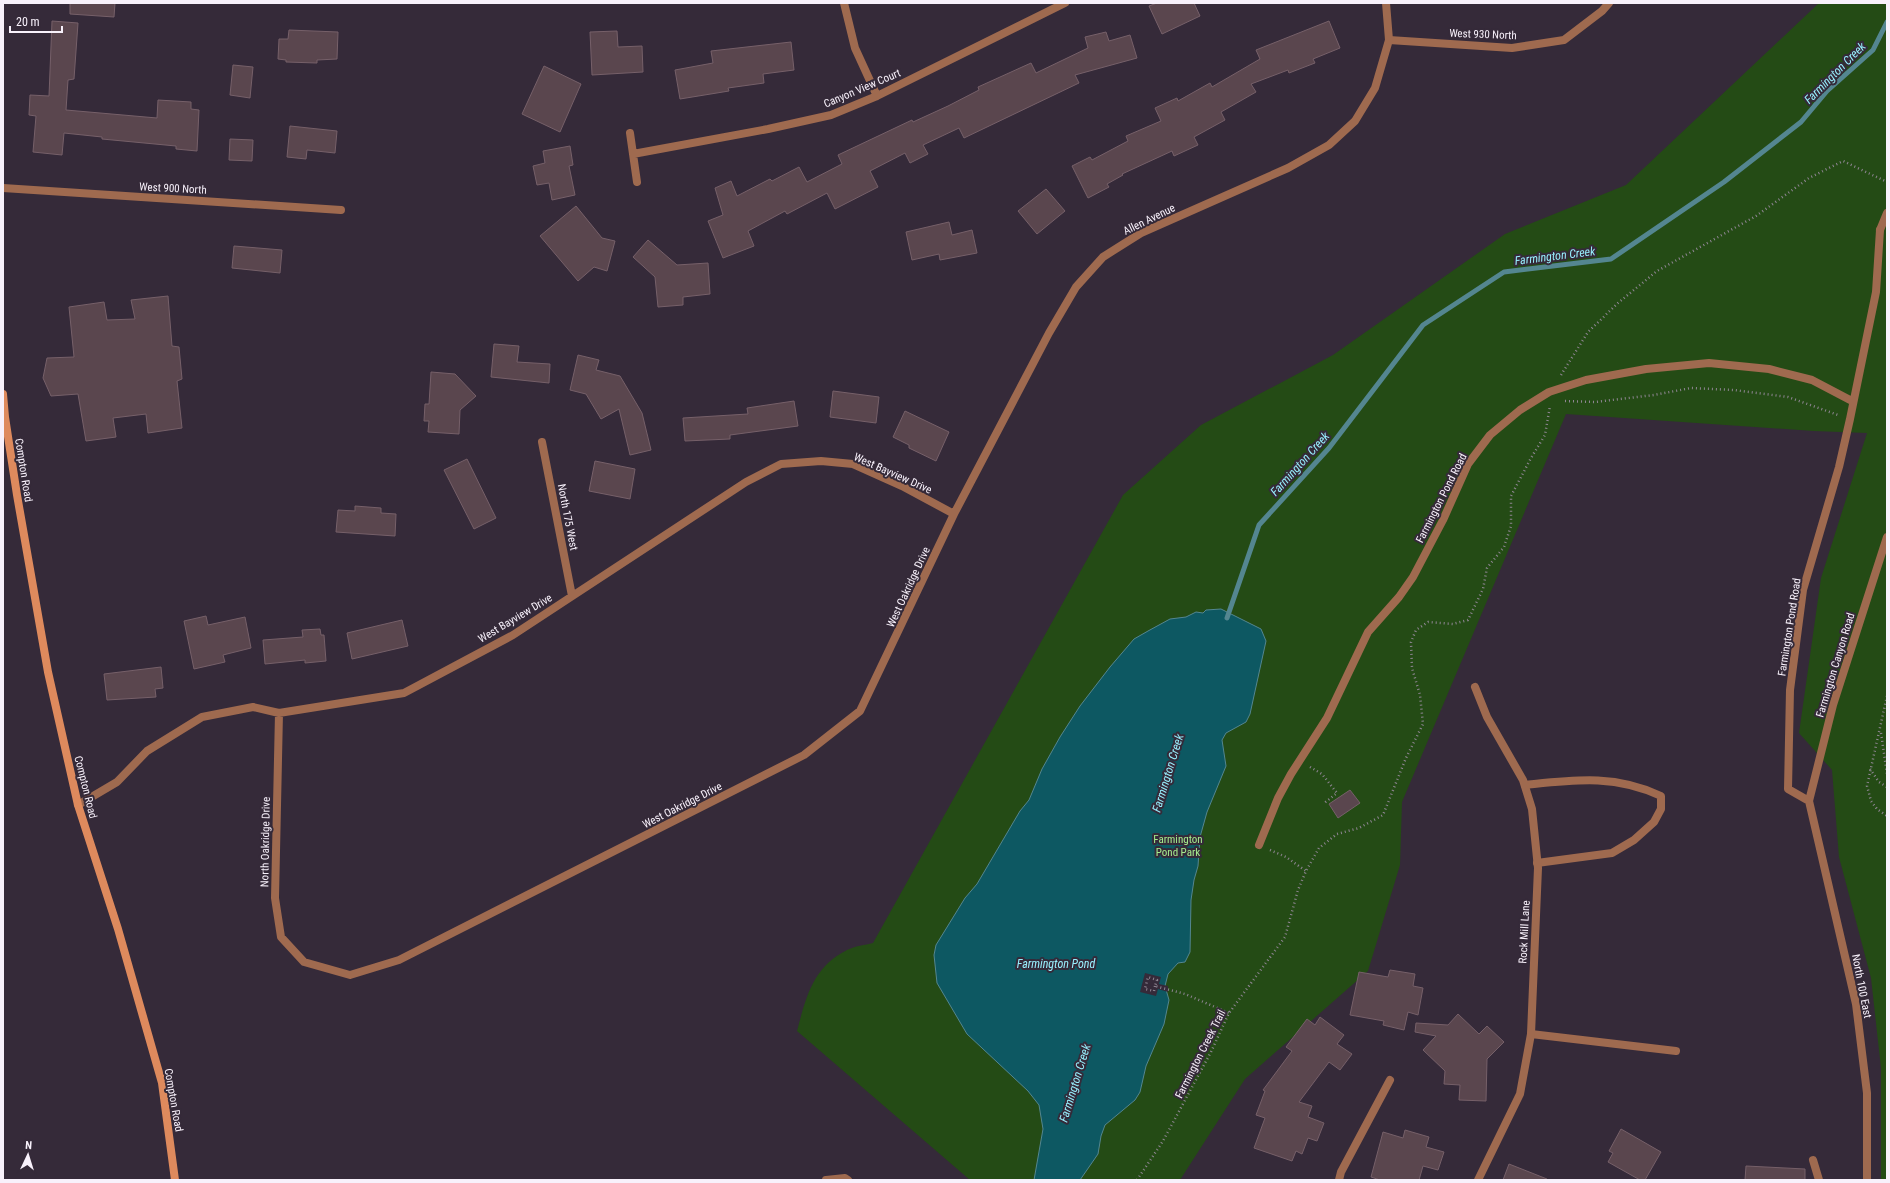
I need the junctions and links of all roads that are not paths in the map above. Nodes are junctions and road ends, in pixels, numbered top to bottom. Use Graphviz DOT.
graph roads {
  1 [pos="844,3"];
  2 [pos="1063,3"];
  3 [pos="1386,3"];
  4 [pos="1609,3"];
  5 [pos="1389,40"];
  6 [pos="877,96"];
  7 [pos="630,133"];
  8 [pos="633,154"];
  9 [pos="637,182"];
  10 [pos="3,188"];
  11 [pos="341,210"];
  12 [pos="1887,213"];
  13 [pos="3,394"];
  14 [pos="1852,401"];
  15 [pos="542,442"];
  16 [pos="954,514"];
  17 [pos="1887,537"];
  18 [pos="572,596"];
  19 [pos="1475,687"];
  20 [pos="279,713"];
  21 [pos="1525,785"];
  22 [pos="1809,801"];
  23 [pos="78,805"];
  24 [pos="1259,845"];
  25 [pos="1538,864"];
  26 [pos="304,962"];
  27 [pos="1532,1034"];
  28 [pos="1676,1051"];
  29 [pos="1390,1080"];
  30 [pos="1813,1160"];
  31 [pos="175,1180"];
  32 [pos="826,1180"];
  33 [pos="848,1180"];
  34 [pos="1338,1180"];
  35 [pos="1478,1180"];
  36 [pos="1819,1180"];
  37 [pos="1867,1180"];
  1 -- 6 [label="street"];
  2 -- 6 [label="street, Canyon View Court"];
  3 -- 5 [label="street, Allen Avenue"];
  4 -- 5 [label="street, West 930 North"];
  5 -- 16 [label="street, Allen Avenue"];
  6 -- 8 [label="street, Canyon View Court"];
  7 -- 8 [label="street"];
  8 -- 9 [label="street"];
  10 -- 11 [label="street, West 900 North"];
  12 -- 14 [label="street, Farmington Pond Road"];
  13 -- 23 [label="street, Compton Road"];
  14 -- 22 [label="street, Farmington Pond Road"];
  14 -- 24 [label="street, Farmington Pond Road"];
  15 -- 18 [label="street, North 175 West"];
  16 -- 18 [label="street, West Bayview Drive"];
  16 -- 26 [label="street, West Oakridge Drive"];
  17 -- 22 [label="street, Farmington Canyon Road"];
  18 -- 20 [label="street, West Bayview Drive"];
  19 -- 21 [label="street, Rock Mill Lane"];
  20 -- 23 [label="street, West Bayview Drive"];
  20 -- 26 [label="street, North Oakridge Drive"];
  21 -- 25 [label="street, Rock Mill Lane"];
  21 -- 25 [label="street"];
  22 -- 37 [label="street, North 100 East"];
  23 -- 31 [label="street, Compton Road"];
  25 -- 27 [label="street, Rock Mill Lane"];
  27 -- 28 [label="street"];
  27 -- 35 [label="street, Rock Mill Lane"];
  29 -- 34 [label="street"];
  30 -- 36 [label="street"];
  32 -- 33 [label="street"];
}
